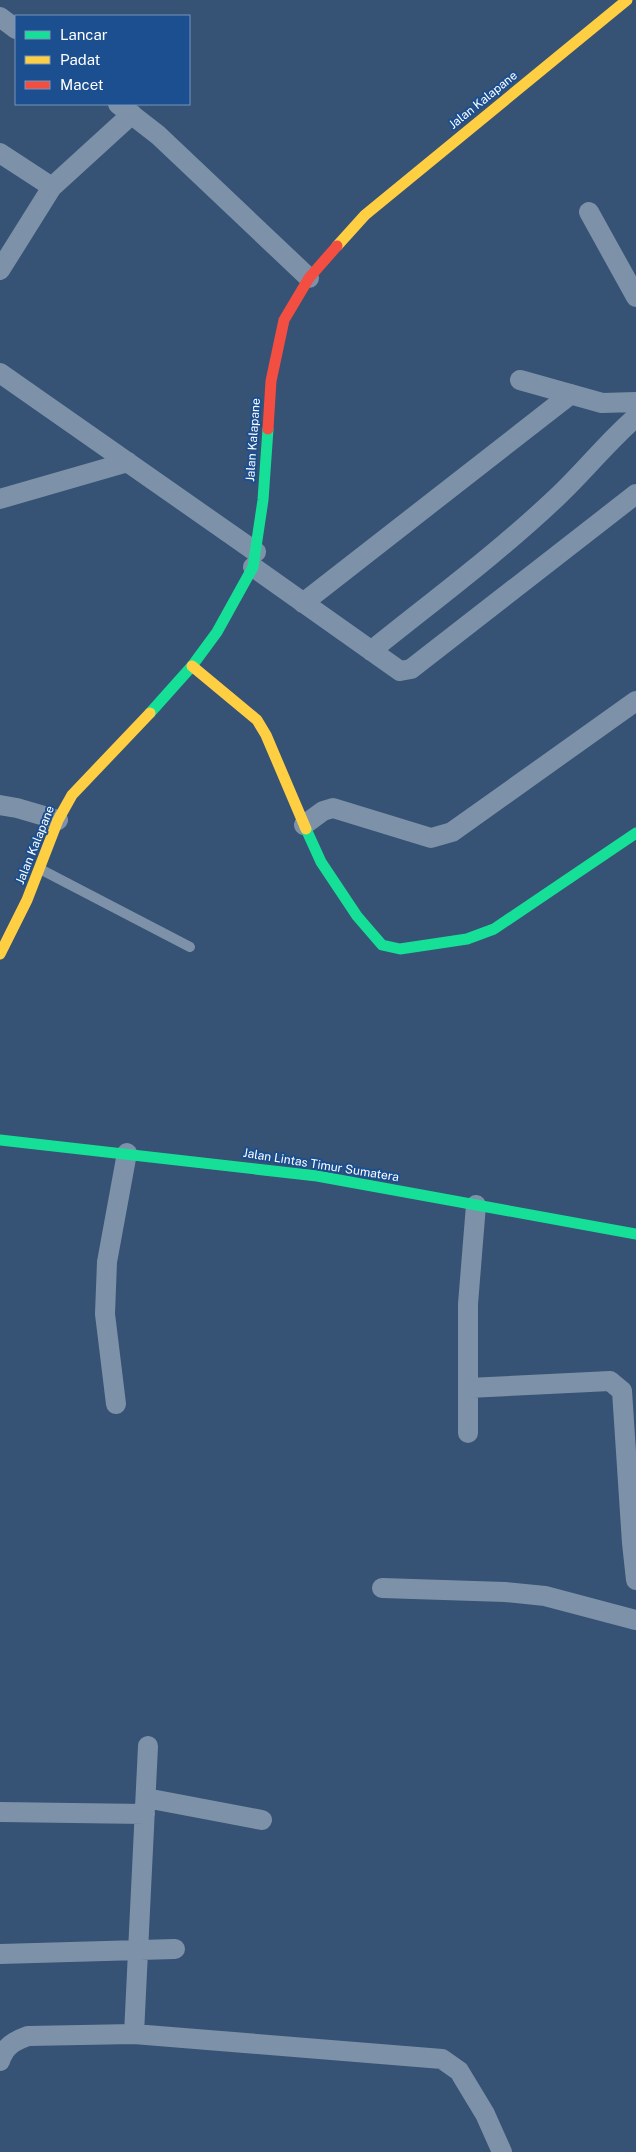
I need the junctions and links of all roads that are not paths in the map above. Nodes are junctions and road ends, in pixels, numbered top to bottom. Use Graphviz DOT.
graph roads {
  1 [pos="627,0"];
  2 [pos="0,17"];
  3 [pos="15,28"];
  4 [pos="125,109"];
  5 [pos="0,153"];
  6 [pos="52,187"];
  7 [pos="589,212"];
  8 [pos="0,270"];
  9 [pos="309,278"];
  10 [pos="636,297"];
  11 [pos="0,373"];
  12 [pos="520,380"];
  13 [pos="570,394"];
  14 [pos="636,402"];
  15 [pos="636,416"];
  16 [pos="128,462"];
  17 [pos="636,494"];
  18 [pos="0,499"];
  19 [pos="254,560"];
  20 [pos="303,603"];
  21 [pos="371,652"];
  22 [pos="192,666"];
  23 [pos="636,701"];
  24 [pos="0,805"];
  25 [pos="58,820"];
  26 [pos="304,825"];
  27 [pos="636,833"];
  28 [pos="39,868"];
  29 [pos="190,947"];
  30 [pos="0,954"];
  31 [pos="0,1140"];
  32 [pos="127,1154"];
  33 [pos="476,1205"];
  34 [pos="636,1234"];
  35 [pos="468,1388"];
  36 [pos="116,1404"];
  37 [pos="468,1433"];
  38 [pos="634,1543"];
  39 [pos="636,1580"];
  40 [pos="382,1588"];
  41 [pos="636,1620"];
  42 [pos="148,1746"];
  43 [pos="145,1806"];
  44 [pos="0,1812"];
  45 [pos="262,1820"];
  46 [pos="175,1949"];
  47 [pos="139,1950"];
  48 [pos="0,1954"];
  49 [pos="134,2034"];
  50 [pos="0,2061"];
  51 [pos="502,2152"];
  1 -- 9 [label="main road, Jalan Kalapane"];
  2 -- 3 [label="street"];
  4 -- 6 [label="street"];
  4 -- 9 [label="street"];
  5 -- 6 [label="street"];
  6 -- 8 [label="street"];
  7 -- 10 [label="street"];
  9 -- 19 [label="main road, Jalan Kalapane"];
  11 -- 16 [label="street"];
  12 -- 13 [label="street"];
  13 -- 14 [label="street"];
  13 -- 20 [label="street"];
  15 -- 21 [label="street"];
  16 -- 18 [label="street"];
  16 -- 19 [label="street"];
  17 -- 21 [label="street"];
  19 -- 20 [label="street"];
  19 -- 22 [label="main road, Jalan Kalapane"];
  20 -- 21 [label="street"];
  22 -- 25 [label="main road, Jalan Kalapane"];
  22 -- 26 [label="main road"];
  23 -- 26 [label="street"];
  24 -- 25 [label="street"];
  25 -- 28 [label="main road, Jalan Kalapane"];
  26 -- 27 [label="main road"];
  28 -- 29 [label="lane"];
  28 -- 30 [label="main road, Jalan Kalapane"];
  31 -- 32 [label="main road, Jalan Lintas Timur Sumatera"];
  32 -- 33 [label="main road, Jalan Lintas Timur Sumatera"];
  32 -- 36 [label="street"];
  33 -- 34 [label="main road, Jalan Lintas Timur Sumatera"];
  33 -- 35 [label="street"];
  35 -- 37 [label="street"];
  35 -- 38 [label="street"];
  38 -- 39 [label="street"];
  40 -- 41 [label="street"];
  42 -- 43 [label="street"];
  43 -- 44 [label="street"];
  43 -- 45 [label="street"];
  43 -- 47 [label="street"];
  46 -- 47 [label="street"];
  47 -- 48 [label="street"];
  47 -- 49 [label="street"];
  49 -- 50 [label="street"];
  49 -- 51 [label="street"];
}
